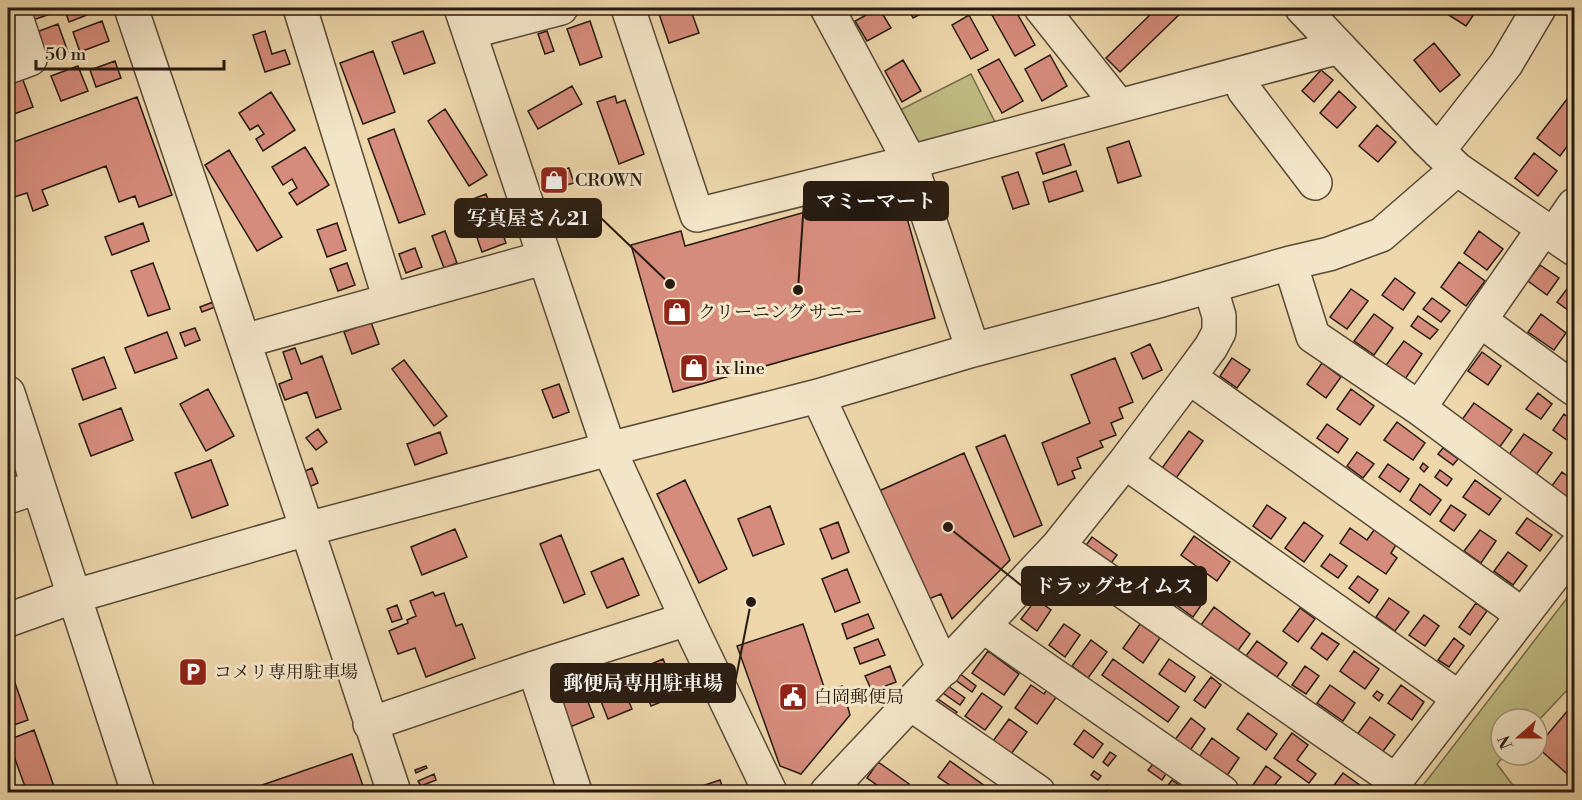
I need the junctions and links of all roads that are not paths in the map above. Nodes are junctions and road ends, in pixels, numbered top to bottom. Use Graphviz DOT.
graph roads {
  1 [pos="13,8"];
  2 [pos="131,8"];
  3 [pos="300,8"];
  4 [pos="561,8"];
  5 [pos="628,8"];
  6 [pos="827,8"];
  7 [pos="1041,8"];
  8 [pos="1302,8"];
  9 [pos="1539,8"];
  10 [pos="465,20"];
  11 [pos="1339,47"];
  12 [pos="8,67"];
  13 [pos="1240,74"];
  14 [pos="1119,106"];
  15 [pos="1447,160"];
  16 [pos="910,162"];
  17 [pos="1315,183"];
  18 [pos="1575,204"];
  19 [pos="1557,237"];
  20 [pos="543,258"];
  21 [pos="1290,263"];
  22 [pos="1210,286"];
  23 [pos="390,300"];
  24 [pos="1482,321"];
  25 [pos="244,341"];
  26 [pos="973,350"];
  27 [pos="1189,377"];
  28 [pos="1575,389"];
  29 [pos="8,393"];
  30 [pos="818,396"];
  31 [pos="1419,408"];
  32 [pos="609,448"];
  33 [pos="1125,462"];
  34 [pos="22,492"];
  35 [pos="1575,523"];
  36 [pos="307,529"];
  37 [pos="1058,546"];
  38 [pos="1575,549"];
  39 [pos="75,596"];
  40 [pos="1523,615"];
  41 [pos="687,619"];
  42 [pos="8,620"];
  43 [pos="983,626"];
  44 [pos="534,668"];
  45 [pos="944,669"];
  46 [pos="1459,698"];
  47 [pos="911,704"];
  48 [pos="370,724"];
  49 [pos="842,787"];
  50 [pos="1391,787"];
  51 [pos="138,792"];
  52 [pos="394,792"];
  53 [pos="575,792"];
  54 [pos="770,792"];
  55 [pos="1038,792"];
  56 [pos="1222,792"];
  1 -- 12 [label="street"];
  2 -- 25 [label="street"];
  3 -- 23 [label="street"];
  4 -- 10 [label="street"];
  5 -- 16 [label="street"];
  6 -- 16 [label="street"];
  7 -- 14 [label="street"];
  8 -- 11 [label="street"];
  9 -- 15 [label="street"];
  10 -- 20 [label="street"];
  11 -- 13 [label="street"];
  11 -- 15 [label="street"];
  13 -- 14 [label="street"];
  13 -- 17 [label="street"];
  14 -- 16 [label="street"];
  15 -- 19 [label="street"];
  15 -- 21 [label="street"];
  16 -- 26 [label="street"];
  18 -- 19 [label="street"];
  19 -- 24 [label="street"];
  20 -- 23 [label="street"];
  20 -- 32 [label="street"];
  21 -- 22 [label="street"];
  21 -- 31 [label="street"];
  22 -- 26 [label="street"];
  22 -- 27 [label="street"];
  23 -- 25 [label="street"];
  24 -- 28 [label="street"];
  24 -- 31 [label="street"];
  25 -- 36 [label="street"];
  26 -- 30 [label="street"];
  27 -- 33 [label="street"];
  27 -- 40 [label="street"];
  29 -- 34 [label="street"];
  30 -- 32 [label="street"];
  30 -- 45 [label="street"];
  31 -- 35 [label="street"];
  32 -- 36 [label="street"];
  32 -- 41 [label="street"];
  33 -- 37 [label="street"];
  33 -- 46 [label="street"];
  34 -- 39 [label="street"];
  36 -- 39 [label="street"];
  36 -- 48 [label="street"];
  37 -- 43 [label="street"];
  37 -- 50 [label="street"];
  38 -- 40 [label="street"];
  39 -- 42 [label="street"];
  39 -- 51 [label="street"];
  40 -- 46 [label="street"];
  41 -- 44 [label="street"];
  41 -- 54 [label="street"];
  43 -- 45 [label="street"];
  43 -- 56 [label="street"];
  44 -- 48 [label="street"];
  44 -- 53 [label="street"];
  45 -- 47 [label="street"];
  46 -- 50 [label="street"];
  47 -- 49 [label="street"];
  47 -- 55 [label="street"];
  48 -- 52 [label="street"];
}
